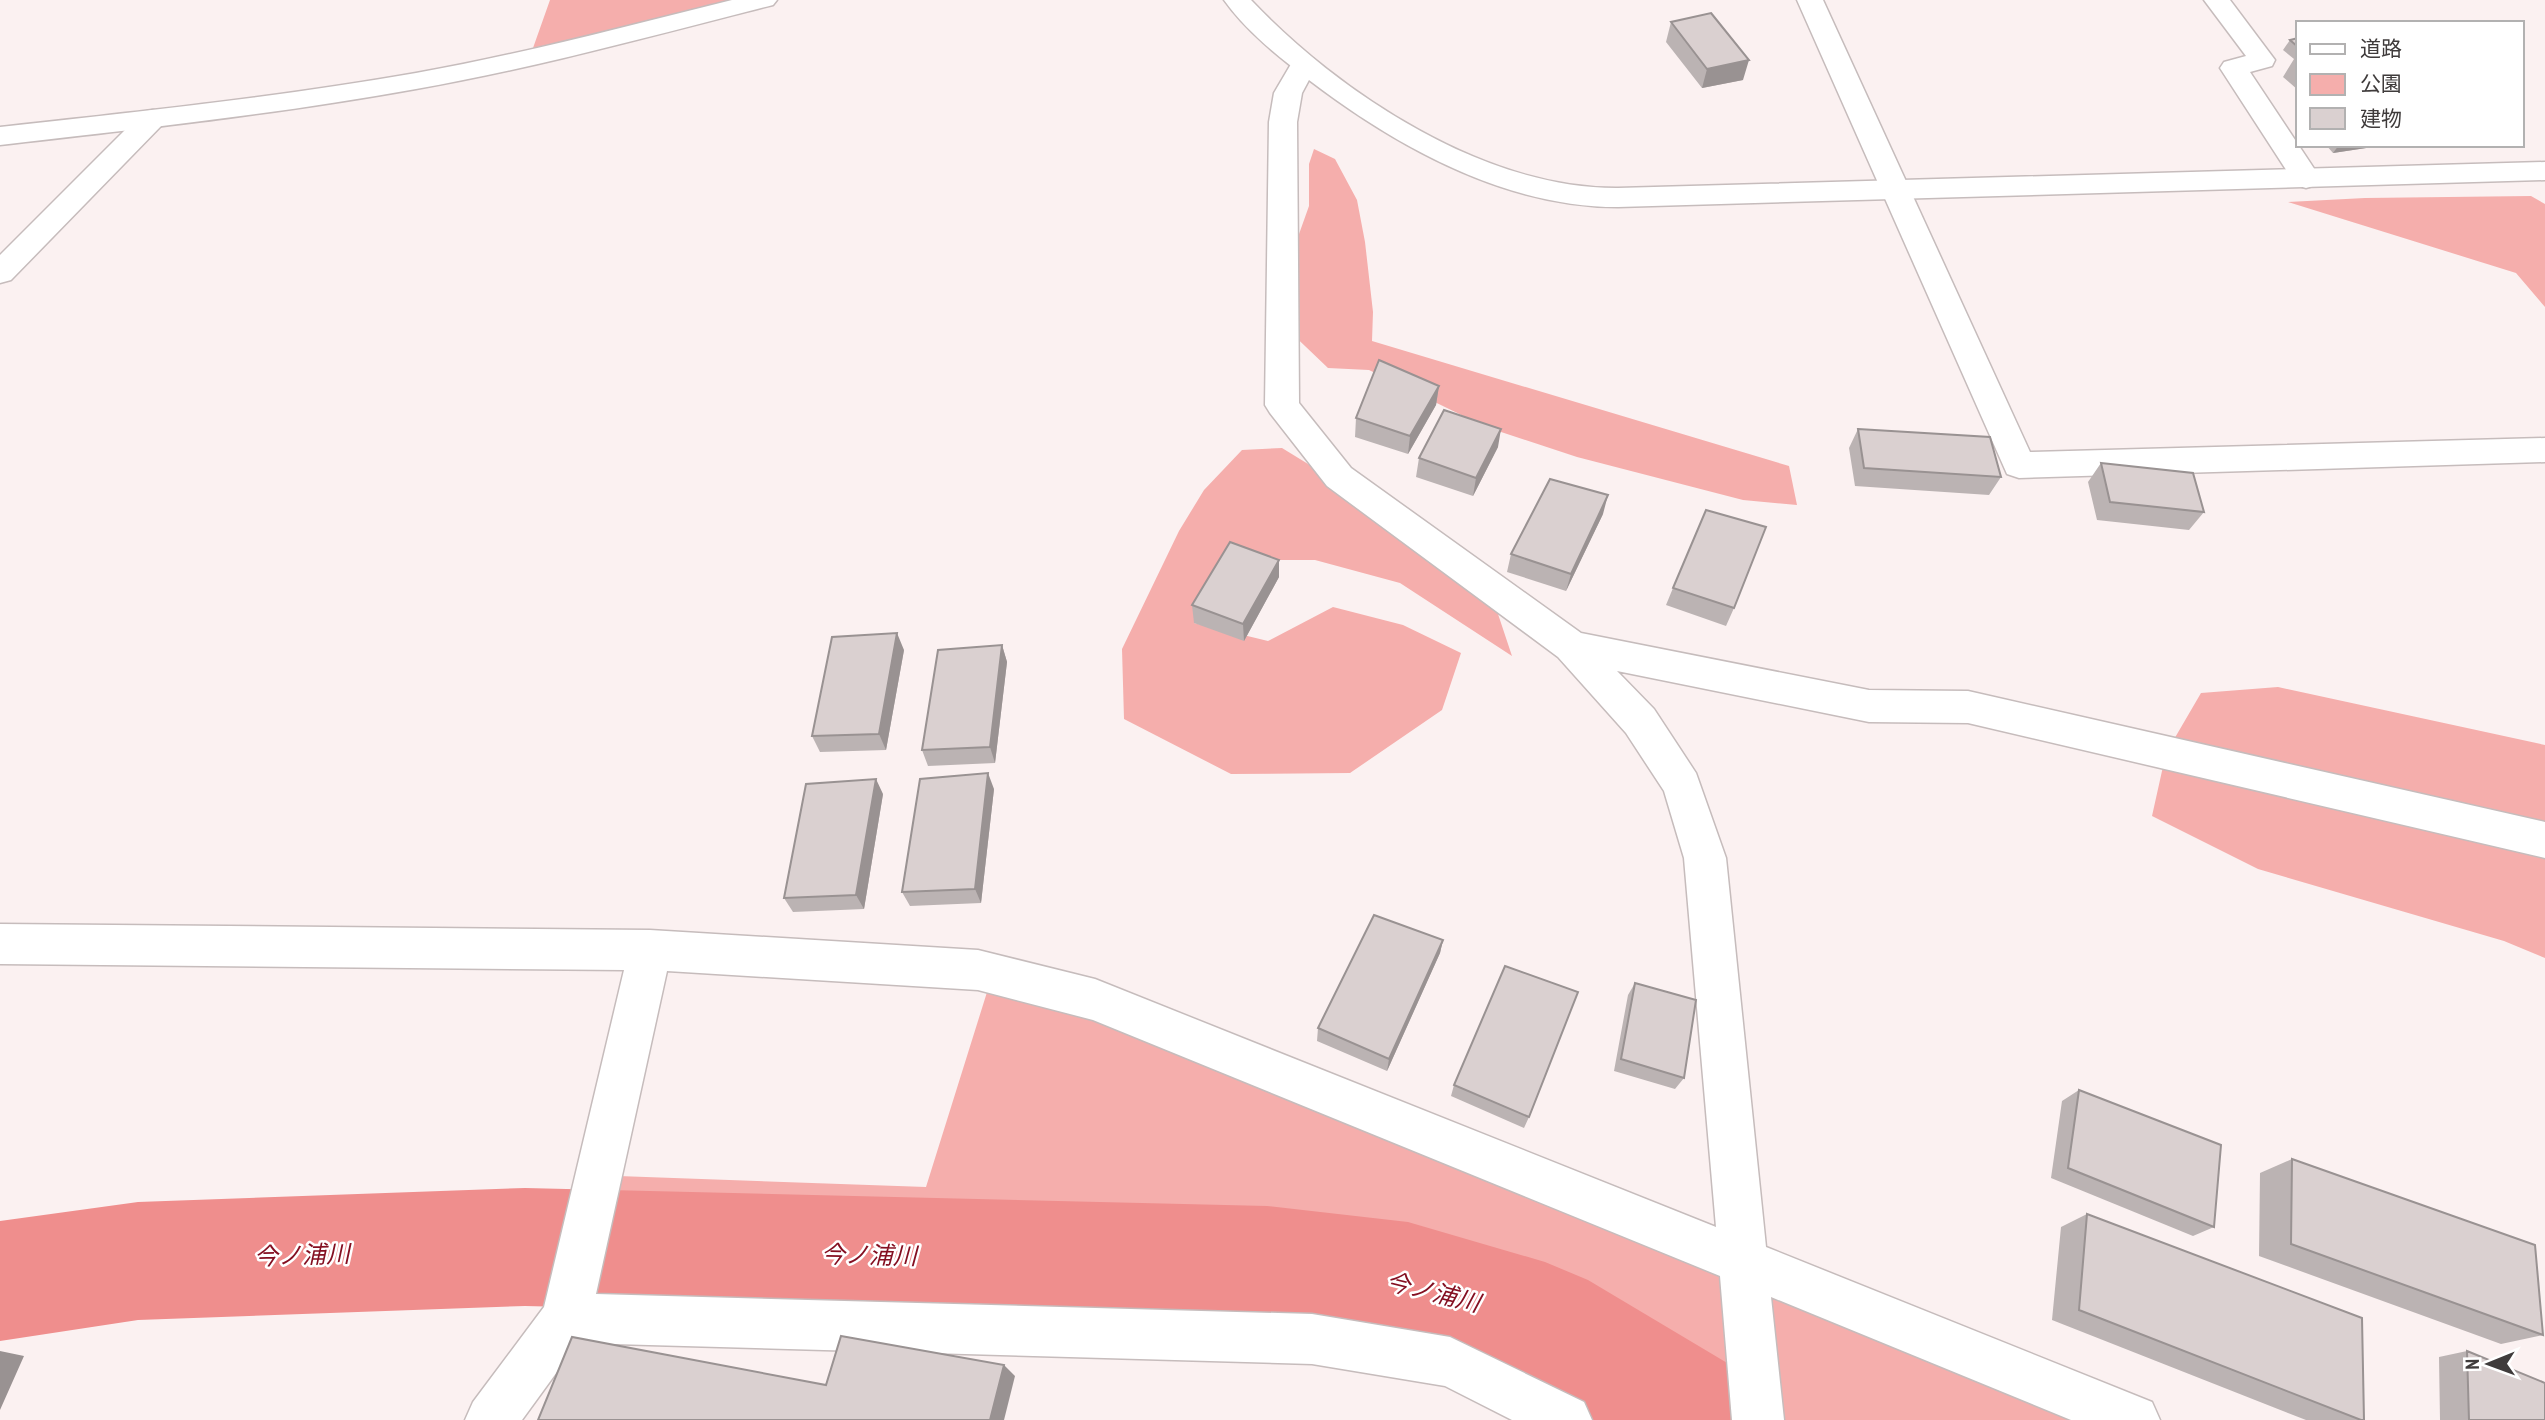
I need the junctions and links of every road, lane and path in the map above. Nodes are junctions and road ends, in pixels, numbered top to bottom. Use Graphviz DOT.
graph roads {
  1 [pos="764,0"];
  2 [pos="1237,0"];
  3 [pos="1810,0"];
  4 [pos="2217,0"];
  5 [pos="1304,65"];
  6 [pos="153,118"];
  7 [pos="0,136"];
  8 [pos="2545,172"];
  9 [pos="2306,179"];
  10 [pos="1897,191"];
  11 [pos="0,273"];
  12 [pos="2545,450"];
  13 [pos="1571,646"];
  14 [pos="2545,840"];
  15 [pos="0,944"];
  16 [pos="650,950"];
  17 [pos="1741,1263"];
  18 [pos="566,1318"];
  19 [pos="491,1420"];
  20 [pos="1566,1420"];
  21 [pos="1758,1420"];
  22 [pos="2134,1420"];
  1 -- 6 [label="street"];
  2 -- 5 [label="street"];
  3 -- 10 [label="street"];
  4 -- 9 [label="street"];
  5 -- 10 [label="street"];
  5 -- 13 [label="street"];
  6 -- 7 [label="street"];
  6 -- 11 [label="street"];
  8 -- 9 [label="street"];
  9 -- 10 [label="street"];
  10 -- 12 [label="street"];
  13 -- 14 [label="street"];
  13 -- 17 [label="street"];
  15 -- 16 [label="street"];
  16 -- 17 [label="street"];
  16 -- 18 [label="street"];
  17 -- 21 [label="street"];
  17 -- 22 [label="street"];
  18 -- 19 [label="street"];
  18 -- 20 [label="street"];
}
